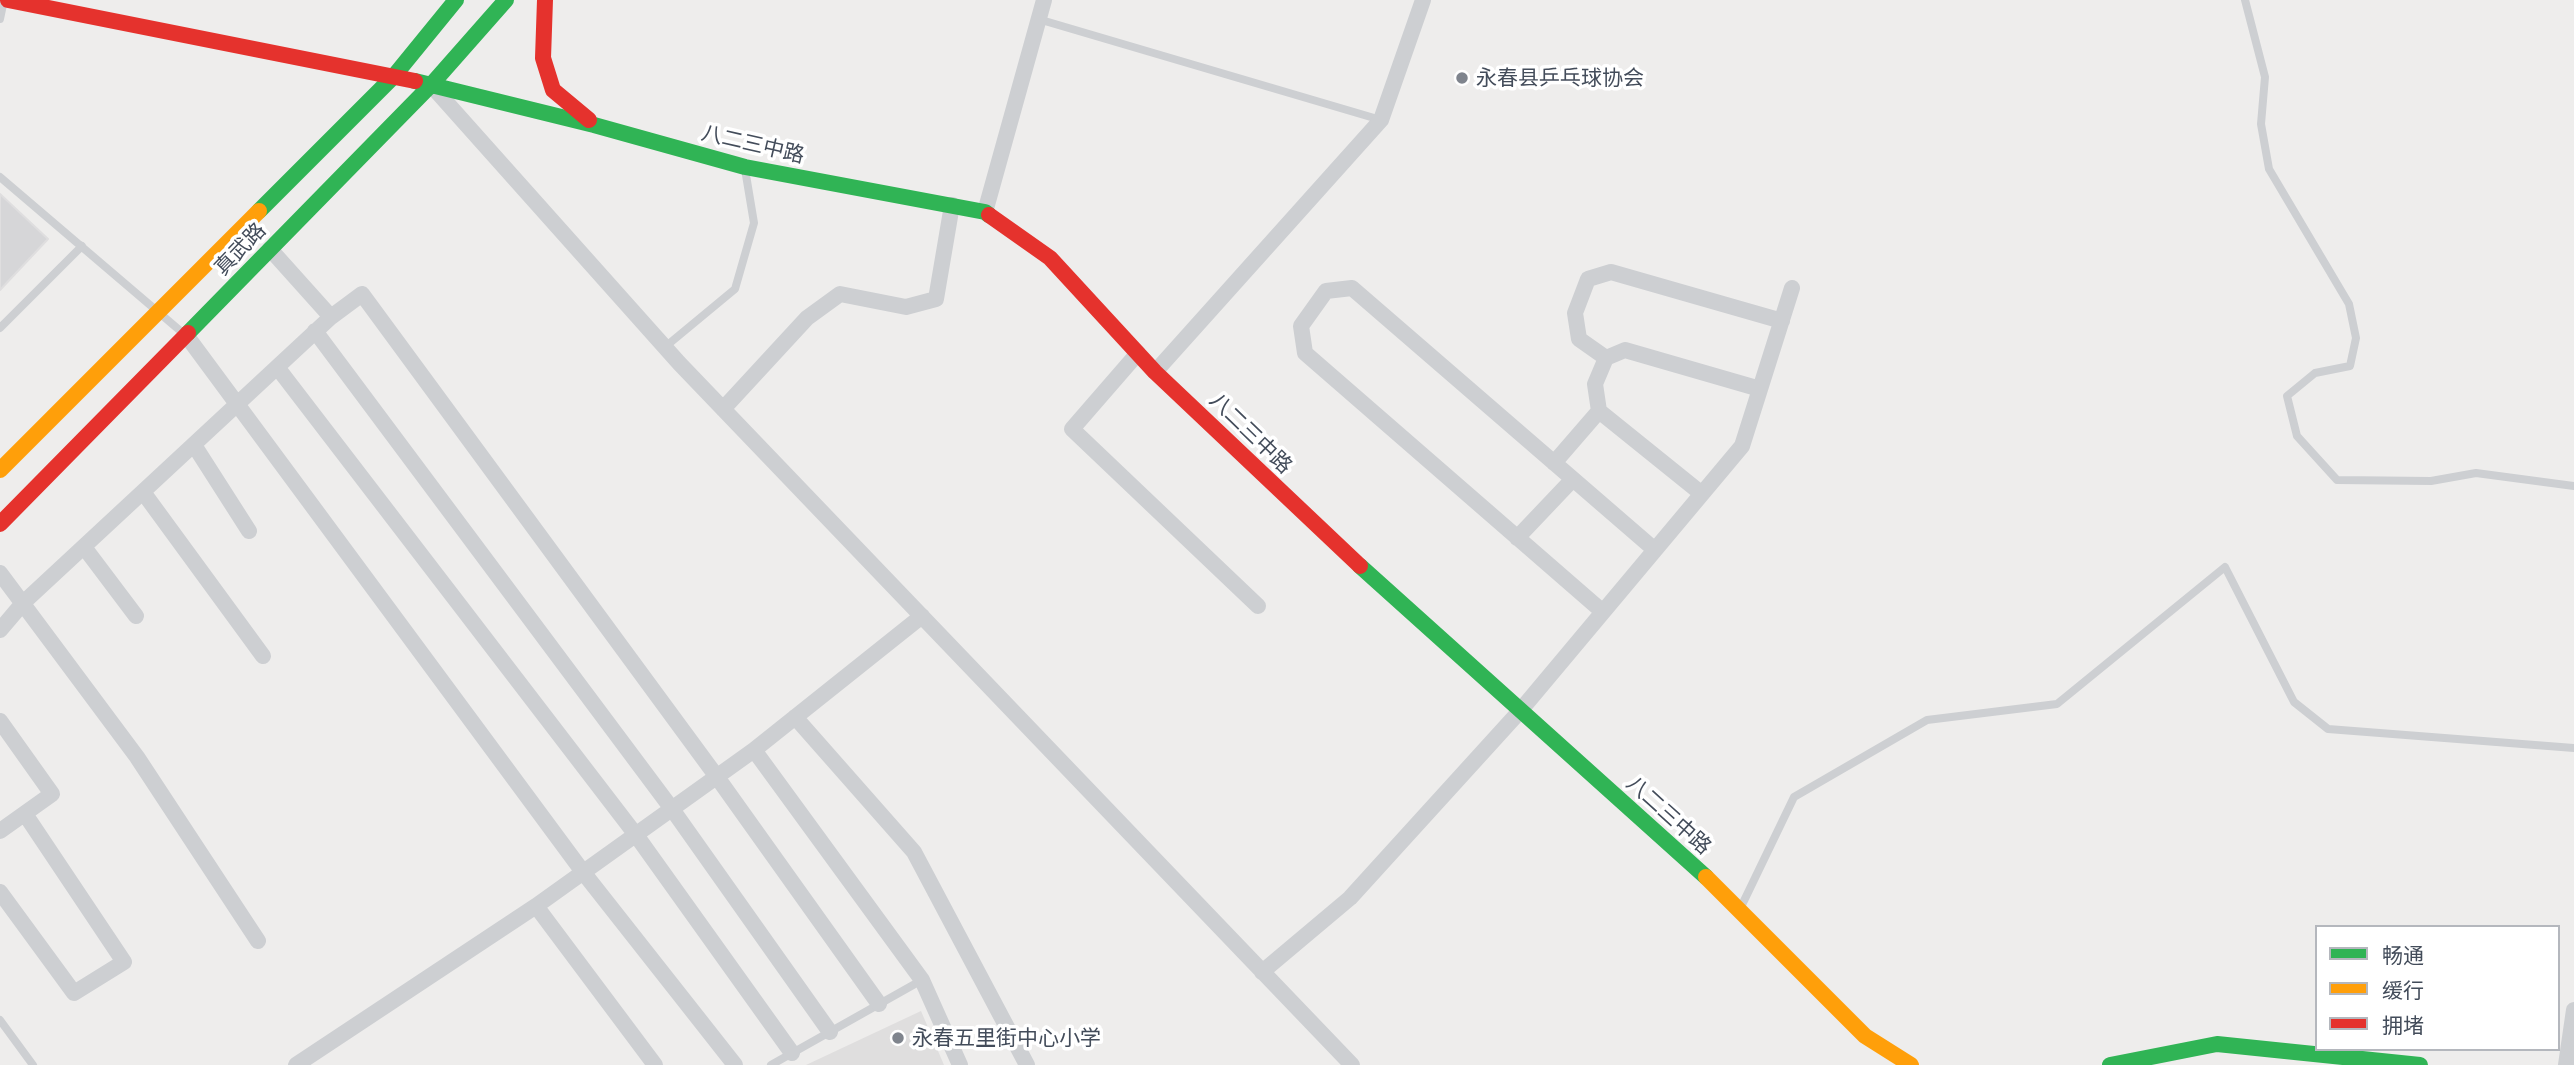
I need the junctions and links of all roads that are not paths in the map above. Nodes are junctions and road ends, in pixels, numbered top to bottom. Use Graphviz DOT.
graph roads {
  1 [pos="6,0"];
  2 [pos="456,0"];
  3 [pos="506,0"];
  4 [pos="545,0"];
  5 [pos="1044,0"];
  6 [pos="1423,0"];
  7 [pos="2245,0"];
  8 [pos="0,19"];
  9 [pos="1038,19"];
  10 [pos="394,76"];
  11 [pos="431,85"];
  12 [pos="1381,120"];
  13 [pos="594,125"];
  14 [pos="745,167"];
  15 [pos="0,177"];
  16 [pos="952,205"];
  17 [pos="985,212"];
  18 [pos="82,246"];
  19 [pos="270,249"];
  20 [pos="1792,288"];
  21 [pos="159,311"];
  22 [pos="331,317"];
  23 [pos="1782,321"];
  24 [pos="0,328"];
  25 [pos="315,331"];
  26 [pos="186,335"];
  27 [pos="665,347"];
  28 [pos="1138,353"];
  29 [pos="1606,358"];
  30 [pos="278,367"];
  31 [pos="1155,372"];
  32 [pos="1760,388"];
  33 [pos="237,405"];
  34 [pos="723,409"];
  35 [pos="1599,411"];
  36 [pos="194,445"];
  37 [pos="1554,463"];
  38 [pos="0,470"];
  39 [pos="1573,479"];
  40 [pos="2574,486"];
  41 [pos="143,492"];
  42 [pos="1702,495"];
  43 [pos="0,524"];
  44 [pos="248,531"];
  45 [pos="1517,538"];
  46 [pos="83,547"];
  47 [pos="1655,550"];
  48 [pos="0,573"];
  49 [pos="23,603"];
  50 [pos="1258,606"];
  51 [pos="1603,612"];
  52 [pos="922,616"];
  53 [pos="136,617"];
  54 [pos="0,630"];
  55 [pos="263,656"];
  56 [pos="1520,711"];
  57 [pos="795,717"];
  58 [pos="0,721"];
  59 [pos="2574,748"];
  60 [pos="754,750"];
  61 [pos="717,776"];
  62 [pos="672,808"];
  63 [pos="24,814"];
  64 [pos="0,831"];
  65 [pos="636,835"];
  66 [pos="583,872"];
  67 [pos="0,892"];
  68 [pos="536,906"];
  69 [pos="1739,910"];
  70 [pos="258,942"];
  71 [pos="1262,972"];
  72 [pos="922,980"];
  73 [pos="879,1004"];
  74 [pos="2574,1010"];
  75 [pos="0,1020"];
  76 [pos="830,1032"];
  77 [pos="792,1053"];
  78 [pos="33,1065"];
  79 [pos="296,1065"];
  80 [pos="654,1065"];
  81 [pos="735,1065"];
  82 [pos="771,1065"];
  83 [pos="960,1065"];
  84 [pos="1027,1065"];
  85 [pos="1352,1065"];
  86 [pos="1911,1065"];
  87 [pos="2110,1065"];
  88 [pos="2420,1065"];
  89 [pos="2566,1065"];
  1 -- 8 [label="lane"];
  1 -- 10 [label="main road, 八二三中路"];
  2 -- 10 [label="main road, 真武路"];
  3 -- 11 [label="main road, 真武路"];
  4 -- 13 [label="main road"];
  5 -- 9 [label="street"];
  6 -- 12 [label="street"];
  7 -- 40 [label="lane"];
  9 -- 12 [label="lane"];
  9 -- 17 [label="street"];
  10 -- 11 [label="main road, 八二三中路"];
  10 -- 21 [label="main road, 真武路"];
  11 -- 13 [label="main road, 八二三中路"];
  11 -- 19 [label="main road, 真武路"];
  11 -- 27 [label="street"];
  12 -- 31 [label="street"];
  13 -- 14 [label="main road, 八二三中路"];
  14 -- 16 [label="main road, 八二三中路"];
  14 -- 27 [label="lane"];
  15 -- 18 [label="lane"];
  16 -- 17 [label="main road, 八二三中路"];
  16 -- 34 [label="street"];
  17 -- 28 [label="main road, 八二三中路"];
  18 -- 21 [label="lane"];
  18 -- 24 [label="lane"];
  19 -- 22 [label="street"];
  19 -- 26 [label="main road, 真武路"];
  20 -- 23 [label="street"];
  21 -- 26 [label="lane"];
  21 -- 38 [label="main road, 真武路"];
  22 -- 25 [label="street"];
  22 -- 61 [label="street"];
  23 -- 29 [label="street"];
  23 -- 32 [label="street"];
  25 -- 30 [label="street"];
  25 -- 62 [label="street"];
  26 -- 33 [label="street"];
  26 -- 43 [label="main road, 真武路"];
  27 -- 34 [label="street"];
  28 -- 31 [label="main road, 八二三中路"];
  28 -- 50 [label="street"];
  29 -- 32 [label="street"];
  29 -- 35 [label="street"];
  30 -- 33 [label="street"];
  30 -- 65 [label="street"];
  31 -- 56 [label="main road, 八二三中路"];
  32 -- 42 [label="street"];
  33 -- 36 [label="street"];
  33 -- 66 [label="street"];
  34 -- 52 [label="street"];
  35 -- 37 [label="street"];
  35 -- 42 [label="street"];
  36 -- 41 [label="street"];
  36 -- 44 [label="street"];
  37 -- 39 [label="street"];
  37 -- 45 [label="street"];
  39 -- 45 [label="street"];
  39 -- 47 [label="street"];
  41 -- 46 [label="street"];
  41 -- 55 [label="street"];
  42 -- 47 [label="street"];
  45 -- 51 [label="street"];
  46 -- 49 [label="street"];
  46 -- 53 [label="street"];
  47 -- 51 [label="street"];
  48 -- 49 [label="street"];
  49 -- 54 [label="street"];
  49 -- 70 [label="street"];
  51 -- 56 [label="street"];
  52 -- 57 [label="street"];
  52 -- 71 [label="street"];
  56 -- 69 [label="main road, 八二三中路"];
  56 -- 71 [label="street"];
  57 -- 60 [label="street"];
  57 -- 84 [label="street"];
  58 -- 63 [label="street"];
  59 -- 69 [label="lane"];
  60 -- 61 [label="street"];
  60 -- 72 [label="street"];
  61 -- 62 [label="street"];
  61 -- 73 [label="street"];
  62 -- 65 [label="street"];
  62 -- 76 [label="street"];
  63 -- 64 [label="street"];
  63 -- 67 [label="street"];
  65 -- 66 [label="street"];
  65 -- 77 [label="street"];
  66 -- 68 [label="street"];
  66 -- 81 [label="street"];
  68 -- 79 [label="street"];
  68 -- 80 [label="street"];
  69 -- 86 [label="main road, 八二三中路"];
  71 -- 85 [label="street"];
  72 -- 73 [label="lane"];
  72 -- 83 [label="street"];
  73 -- 76 [label="lane"];
  74 -- 89 [label="street"];
  75 -- 78 [label="lane"];
  76 -- 77 [label="lane"];
  77 -- 82 [label="lane"];
  87 -- 88 [label="main road"];
}
